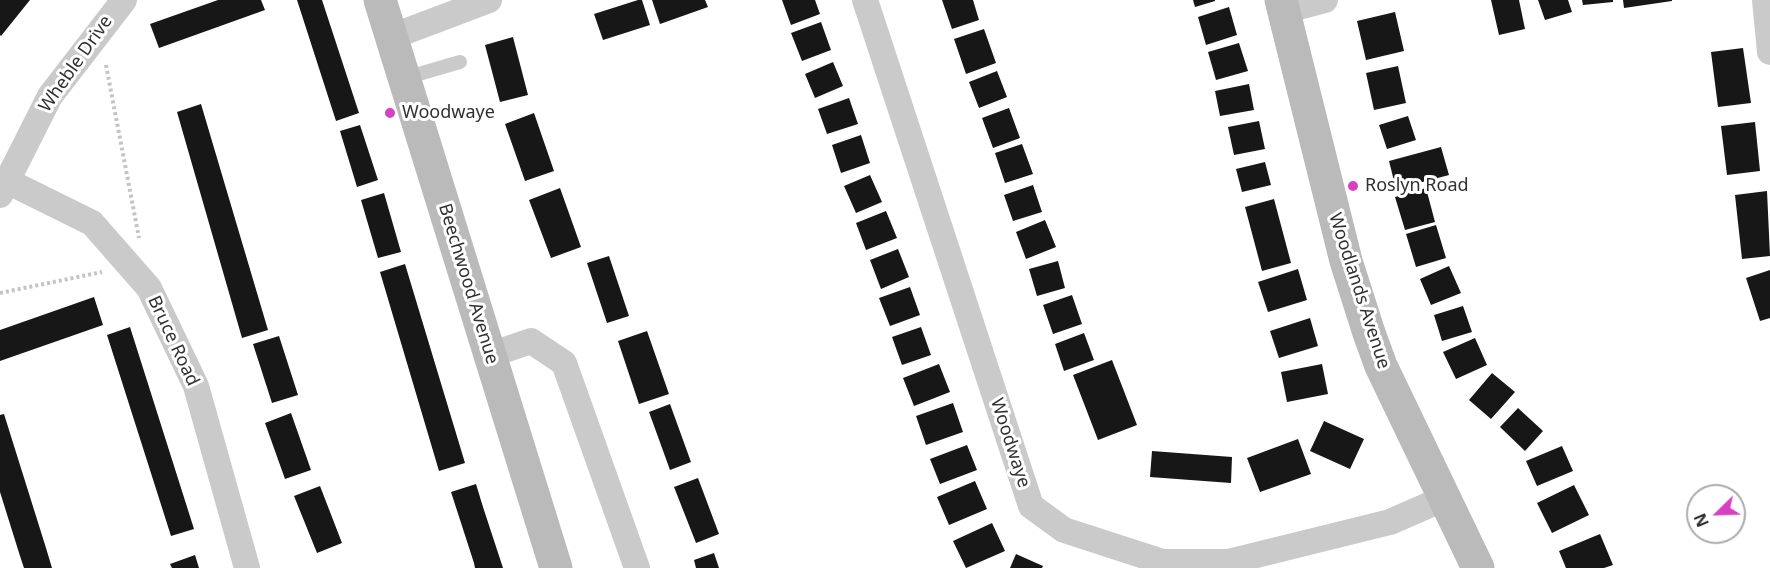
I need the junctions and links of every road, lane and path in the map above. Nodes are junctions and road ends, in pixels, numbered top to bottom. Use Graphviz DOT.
graph roads {
  1 [pos="124,0"];
  2 [pos="380,0"];
  3 [pos="489,0"];
  4 [pos="865,0"];
  5 [pos="1325,0"];
  6 [pos="1765,0"];
  7 [pos="1283,6"];
  8 [pos="99,28"];
  9 [pos="391,37"];
  10 [pos="1770,52"];
  11 [pos="460,62"];
  12 [pos="405,78"];
  13 [pos="3,188"];
  14 [pos="140,243"];
  15 [pos="129,266"];
  16 [pos="0,292"];
  17 [pos="489,356"];
  18 [pos="1445,498"];
  19 [pos="247,568"];
  20 [pos="556,568"];
  21 [pos="637,568"];
  22 [pos="1478,568"];
  1 -- 8 [label="street, Wheble Drive"];
  2 -- 9 [label="street, Beechwood Avenue"];
  3 -- 9 [label="street"];
  4 -- 18 [label="street, Woodwaye"];
  5 -- 7 [label="street"];
  6 -- 10 [label="street"];
  7 -- 18 [label="street, Woodlands Avenue"];
  8 -- 13 [label="street, Wheble Drive"];
  8 -- 14 [label="path"];
  9 -- 12 [label="street, Beechwood Avenue"];
  11 -- 12 [label="lane"];
  12 -- 17 [label="street, Beechwood Avenue"];
  13 -- 15 [label="street, Bruce Road"];
  15 -- 16 [label="path"];
  15 -- 19 [label="street, Bruce Road"];
  17 -- 20 [label="street, Beechwood Avenue"];
  17 -- 21 [label="street"];
  18 -- 22 [label="street, Woodlands Avenue"];
}
